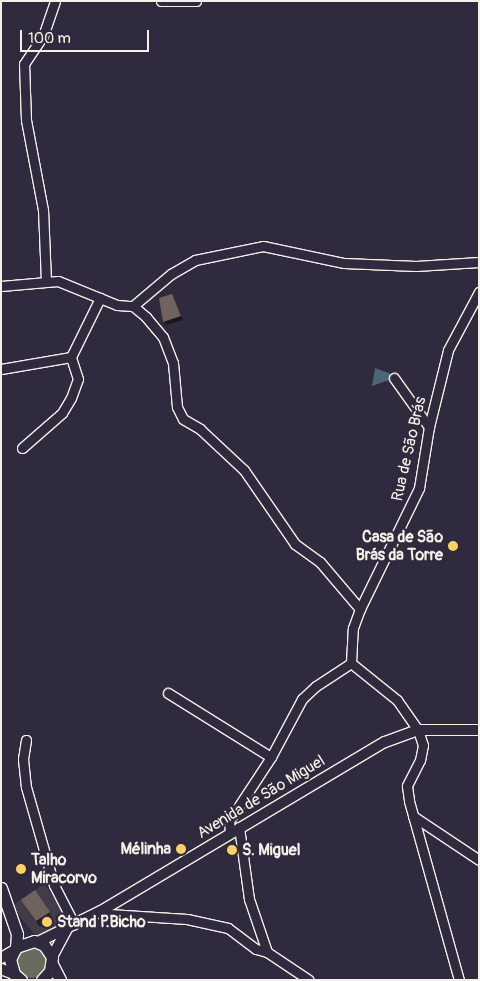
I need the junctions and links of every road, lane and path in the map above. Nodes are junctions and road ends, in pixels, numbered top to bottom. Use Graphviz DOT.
graph roads {
  1 [pos="55,1"];
  2 [pos="161,1"];
  3 [pos="196,1"];
  4 [pos="479,262"];
  5 [pos="46,281"];
  6 [pos="1,286"];
  7 [pos="479,292"];
  8 [pos="100,298"];
  9 [pos="133,306"];
  10 [pos="71,358"];
  11 [pos="1,369"];
  12 [pos="394,378"];
  13 [pos="429,427"];
  14 [pos="22,448"];
  15 [pos="360,609"];
  16 [pos="351,664"];
  17 [pos="168,693"];
  18 [pos="418,730"];
  19 [pos="479,730"];
  20 [pos="26,740"];
  21 [pos="271,757"];
  22 [pos="413,816"];
  23 [pos="234,829"];
  24 [pos="479,860"];
  25 [pos="1,888"];
  26 [pos="101,911"];
  27 [pos="8,912"];
  28 [pos="72,925"];
  29 [pos="36,941"];
  30 [pos="15,949"];
  31 [pos="267,952"];
  32 [pos="1,958"];
  33 [pos="52,960"];
  34 [pos="1,969"];
  35 [pos="17,977"];
  36 [pos="42,980"];
  37 [pos="60,980"];
  38 [pos="309,980"];
  39 [pos="459,980"];
  1 -- 5 [label="street"];
  2 -- 3 [label="street"];
  4 -- 9 [label="street"];
  5 -- 6 [label="street"];
  5 -- 8 [label="street"];
  7 -- 13 [label="street, Rua de São Brás"];
  8 -- 9 [label="street"];
  8 -- 10 [label="street"];
  9 -- 15 [label="street"];
  10 -- 11 [label="street"];
  10 -- 14 [label="street"];
  12 -- 13 [label="street"];
  13 -- 15 [label="street, Rua de São Brás"];
  15 -- 16 [label="street, Rua de São Brás"];
  16 -- 18 [label="street"];
  16 -- 21 [label="street"];
  17 -- 21 [label="street"];
  18 -- 19 [label="street, Avenida de São Miguel"];
  18 -- 22 [label="street"];
  18 -- 23 [label="street, Avenida de São Miguel"];
  20 -- 28 [label="street"];
  21 -- 23 [label="street"];
  22 -- 24 [label="street"];
  22 -- 39 [label="street"];
  23 -- 26 [label="street, Avenida de São Miguel"];
  23 -- 31 [label="street"];
  25 -- 27 [label="main road"];
  26 -- 28 [label="street, Avenida de São Miguel"];
  26 -- 31 [label="street"];
  27 -- 29 [label="main road"];
  27 -- 30 [label="main road"];
  28 -- 29 [label="street, Avenida de São Miguel"];
  28 -- 33 [label="street"];
  29 -- 30 [label="main road"];
  29 -- 33 [label="main road"];
  30 -- 32 [label="street"];
  30 -- 35 [label="main road"];
  31 -- 38 [label="street"];
  33 -- 36 [label="main road"];
  33 -- 37 [label="main road"];
  34 -- 35 [label="street"];
}
